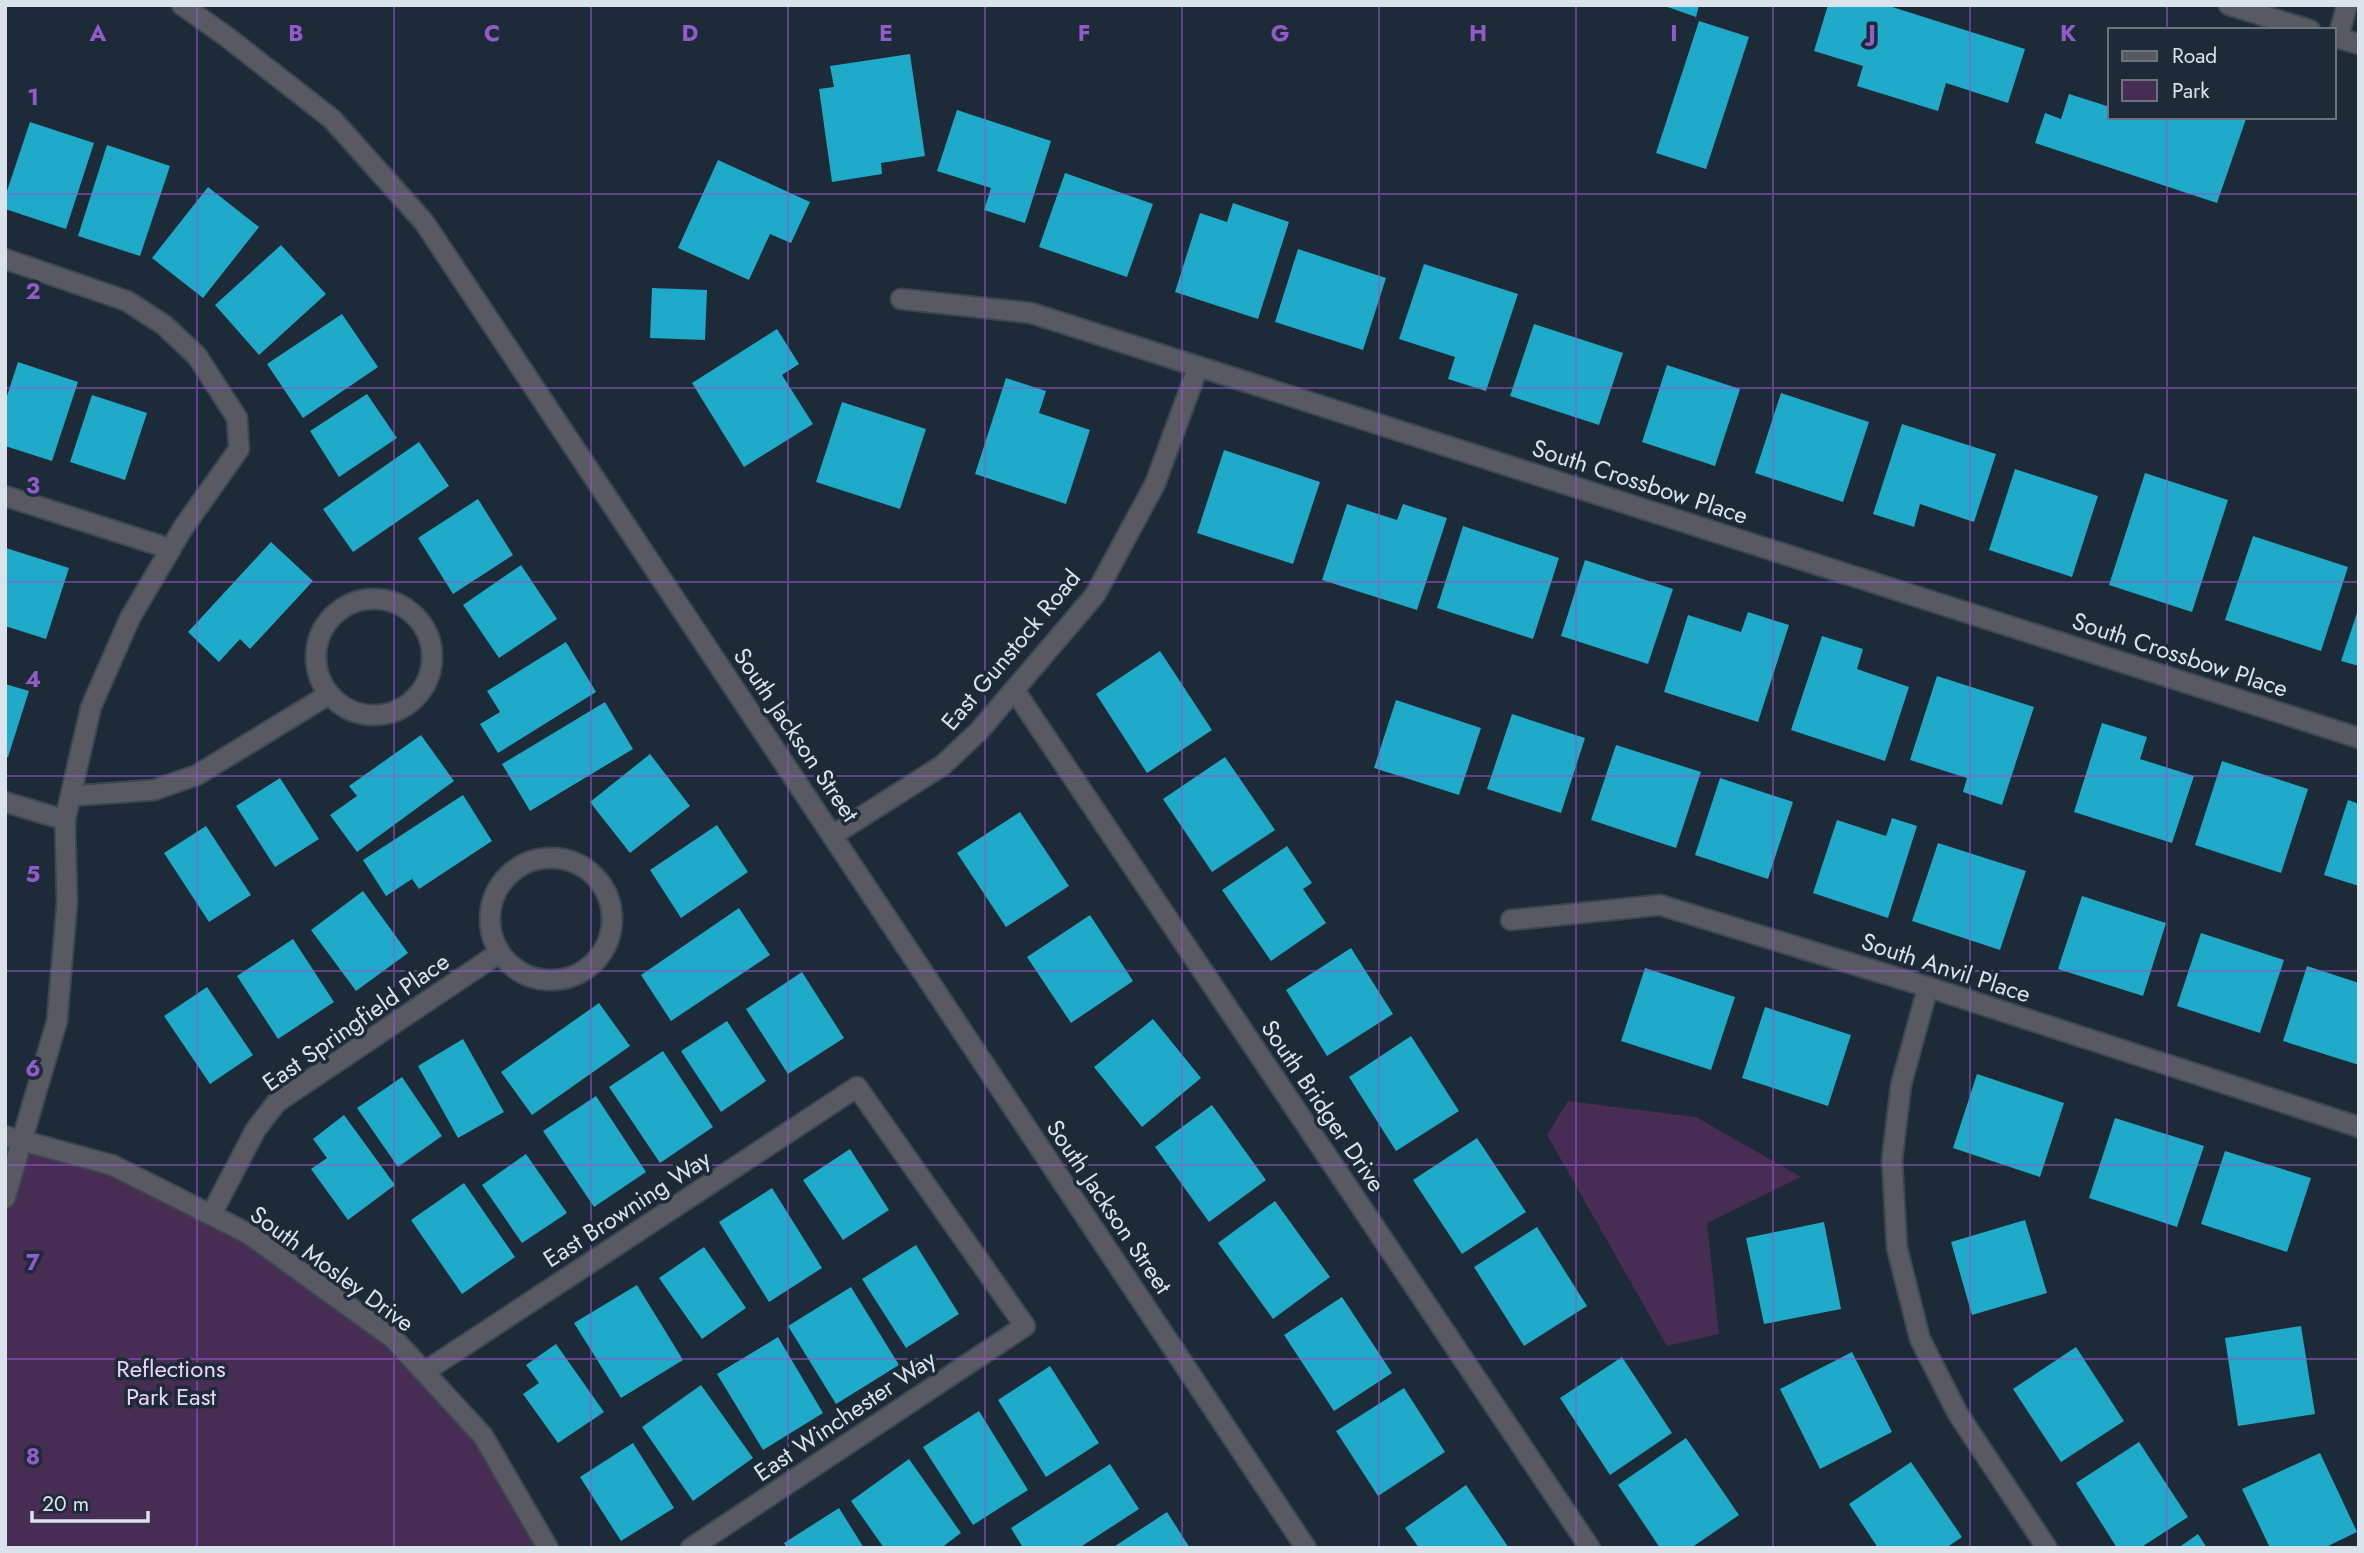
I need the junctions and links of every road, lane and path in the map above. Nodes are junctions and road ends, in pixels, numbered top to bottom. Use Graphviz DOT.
graph roads {
  1 [pos="182,5"];
  2 [pos="2229,5"];
  3 [pos="2347,5"];
  4 [pos="2304,28"];
  5 [pos="2336,38"];
  6 [pos="2359,44"];
  7 [pos="5,259"];
  8 [pos="901,299"];
  9 [pos="1198,367"];
  10 [pos="5,496"];
  11 [pos="171,549"];
  12 [pos="1015,691"];
  13 [pos="328,695"];
  14 [pos="2359,738"];
  15 [pos="71,796"];
  16 [pos="5,803"];
  17 [pos="65,820"];
  18 [pos="833,835"];
  19 [pos="1511,919"];
  20 [pos="499,953"];
  21 [pos="1928,987"];
  22 [pos="857,1087"];
  23 [pos="2359,1127"];
  24 [pos="14,1138"];
  25 [pos="5,1198"];
  26 [pos="211,1215"];
  27 [pos="424,1372"];
  28 [pos="548,1548"];
  29 [pos="691,1548"];
  30 [pos="1306,1548"];
  31 [pos="1590,1548"];
  32 [pos="2047,1548"];
  1 -- 18 [label="street, South Jackson Street"];
  2 -- 4 [label="street"];
  3 -- 5 [label="street"];
  5 -- 6 [label="street"];
  7 -- 11 [label="street"];
  8 -- 9 [label="street, South Crossbow Place"];
  9 -- 12 [label="street, East Gunstock Road"];
  9 -- 14 [label="street, South Crossbow Place"];
  10 -- 11 [label="street"];
  11 -- 15 [label="street"];
  12 -- 18 [label="street, East Gunstock Road"];
  12 -- 31 [label="street, South Bridger Drive"];
  13 -- 13 [label="street"];
  13 -- 15 [label="street"];
  15 -- 17 [label="street"];
  16 -- 17 [label="street"];
  17 -- 24 [label="street"];
  18 -- 30 [label="street, South Jackson Street"];
  19 -- 21 [label="street, South Anvil Place"];
  20 -- 20 [label="street"];
  20 -- 26 [label="street, East Springfield Place"];
  21 -- 23 [label="street, South Anvil Place"];
  21 -- 32 [label="street"];
  22 -- 27 [label="street, East Browning Way"];
  22 -- 29 [label="street, East Winchester Way"];
  24 -- 25 [label="street"];
  24 -- 26 [label="street, South Mosley Drive"];
  26 -- 27 [label="street, South Mosley Drive"];
  27 -- 28 [label="street, South Mosley Drive"];
}
